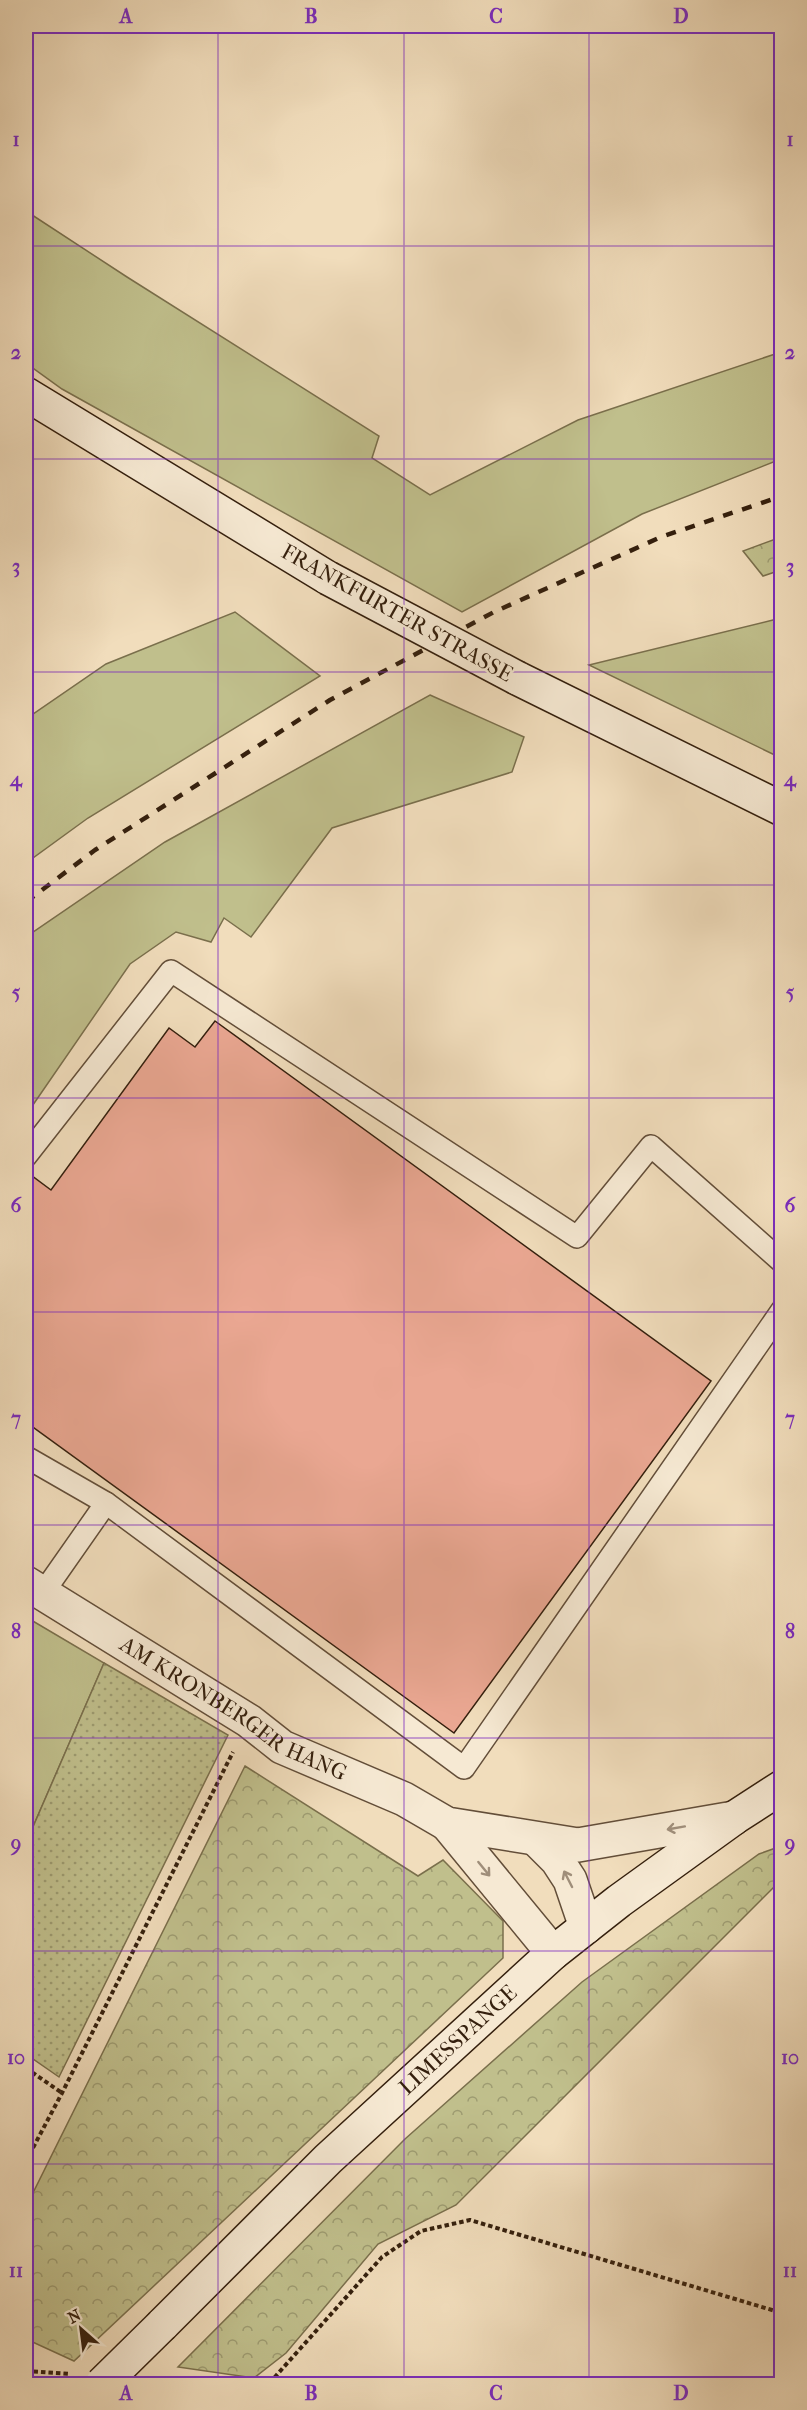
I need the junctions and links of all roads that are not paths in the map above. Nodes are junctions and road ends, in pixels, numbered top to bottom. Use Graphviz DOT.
graph roads {
  1 [pos="26,394"];
  2 [pos="782,809"];
  3 [pos="26,1156"];
  4 [pos="782,1262"];
  5 [pos="782,1310"];
  6 [pos="26,1457"];
  7 [pos="106,1503"];
  8 [pos="34,1588"];
  9 [pos="782,1787"];
  10 [pos="734,1818"];
  11 [pos="447,1824"];
  12 [pos="536,1839"];
  13 [pos="586,1927"];
  14 [pos="553,1953"];
  15 [pos="102,2385"];
  1 -- 2 [label="main road, FRANKFURTER STRASSE, bridge"];
  3 -- 4 [label="lane"];
  5 -- 7 [label="lane"];
  6 -- 7 [label="lane"];
  7 -- 8 [label="lane"];
  8 -- 11 [label="main road, AM KRONBERGER HANG"];
  9 -- 10 [label="main road, LIMESSPANGE"];
  10 -- 12 [label="main road, AM KRONBERGER HANG, one-way"];
  10 -- 13 [label="main road, LIMESSPANGE"];
  11 -- 12 [label="main road, AM KRONBERGER HANG"];
  11 -- 14 [label="main road, AM KRONBERGER HANG, one-way"];
  13 -- 12 [label="main road, one-way"];
  13 -- 14 [label="main road, LIMESSPANGE"];
  14 -- 15 [label="main road, LIMESSPANGE, bridge"];
}
